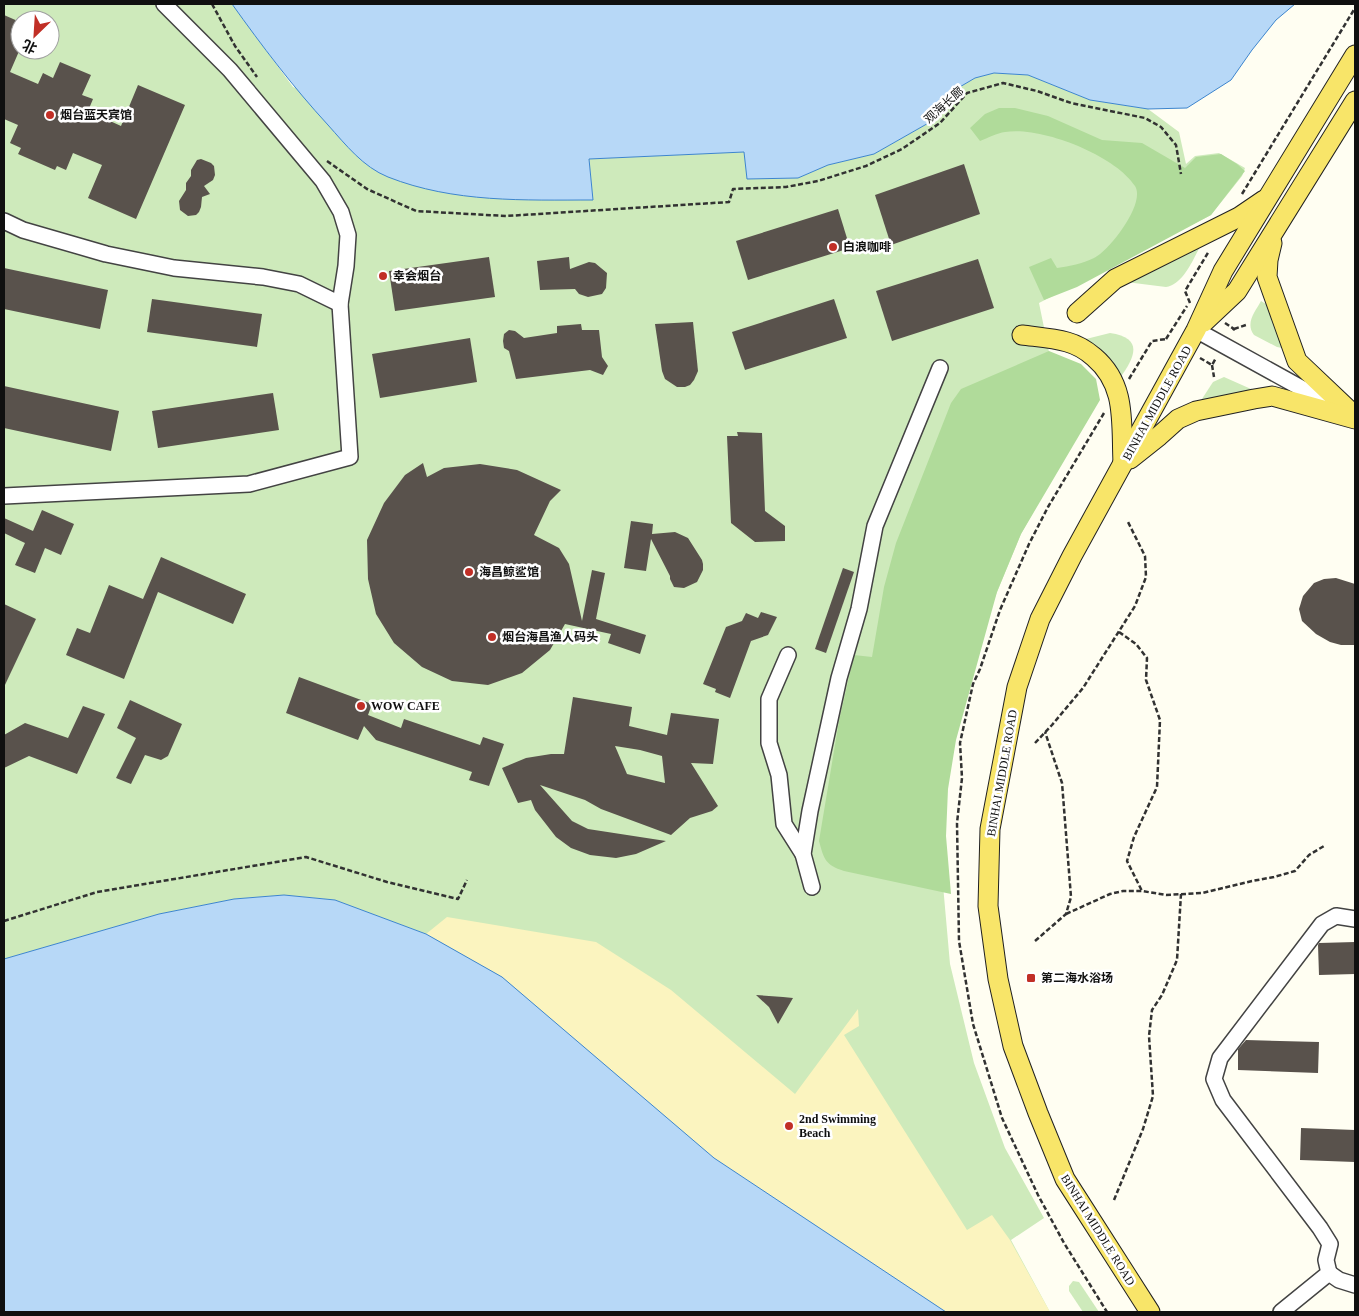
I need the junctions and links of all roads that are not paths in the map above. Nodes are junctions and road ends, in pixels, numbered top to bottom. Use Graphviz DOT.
graph roads {
  1 [pos="164,4"];
  2 [pos="1355,55"];
  3 [pos="1355,101"];
  4 [pos="1269,197"];
  5 [pos="4,221"];
  6 [pos="1275,231"];
  7 [pos="340,304"];
  8 [pos="1076,313"];
  9 [pos="1196,330"];
  10 [pos="1022,335"];
  11 [pos="940,368"];
  12 [pos="1355,418"];
  13 [pos="1123,465"];
  14 [pos="4,496"];
  15 [pos="788,655"];
  16 [pos="804,854"];
  17 [pos="812,887"];
  18 [pos="1355,920"];
  19 [pos="1329,1273"];
  20 [pos="1355,1285"];
  21 [pos="1150,1312"];
  22 [pos="1283,1312"];
  1 -- 7 [label="street"];
  2 -- 4 [label="main road, BINHAI MIDDLE ROAD"];
  3 -- 6 [label="main road, BINHAI MIDDLE ROAD"];
  4 -- 8 [label="main road"];
  4 -- 9 [label="main road, BINHAI MIDDLE ROAD"];
  5 -- 7 [label="street"];
  6 -- 9 [label="main road, BINHAI MIDDLE ROAD"];
  6 -- 12 [label="main road"];
  7 -- 14 [label="street"];
  9 -- 12 [label="street"];
  9 -- 13 [label="main road, BINHAI MIDDLE ROAD"];
  10 -- 13 [label="main road"];
  11 -- 16 [label="street"];
  12 -- 13 [label="main road"];
  13 -- 21 [label="main road, BINHAI MIDDLE ROAD"];
  15 -- 16 [label="street"];
  16 -- 17 [label="street"];
  18 -- 19 [label="street"];
  19 -- 20 [label="street"];
  19 -- 22 [label="street"];
}
